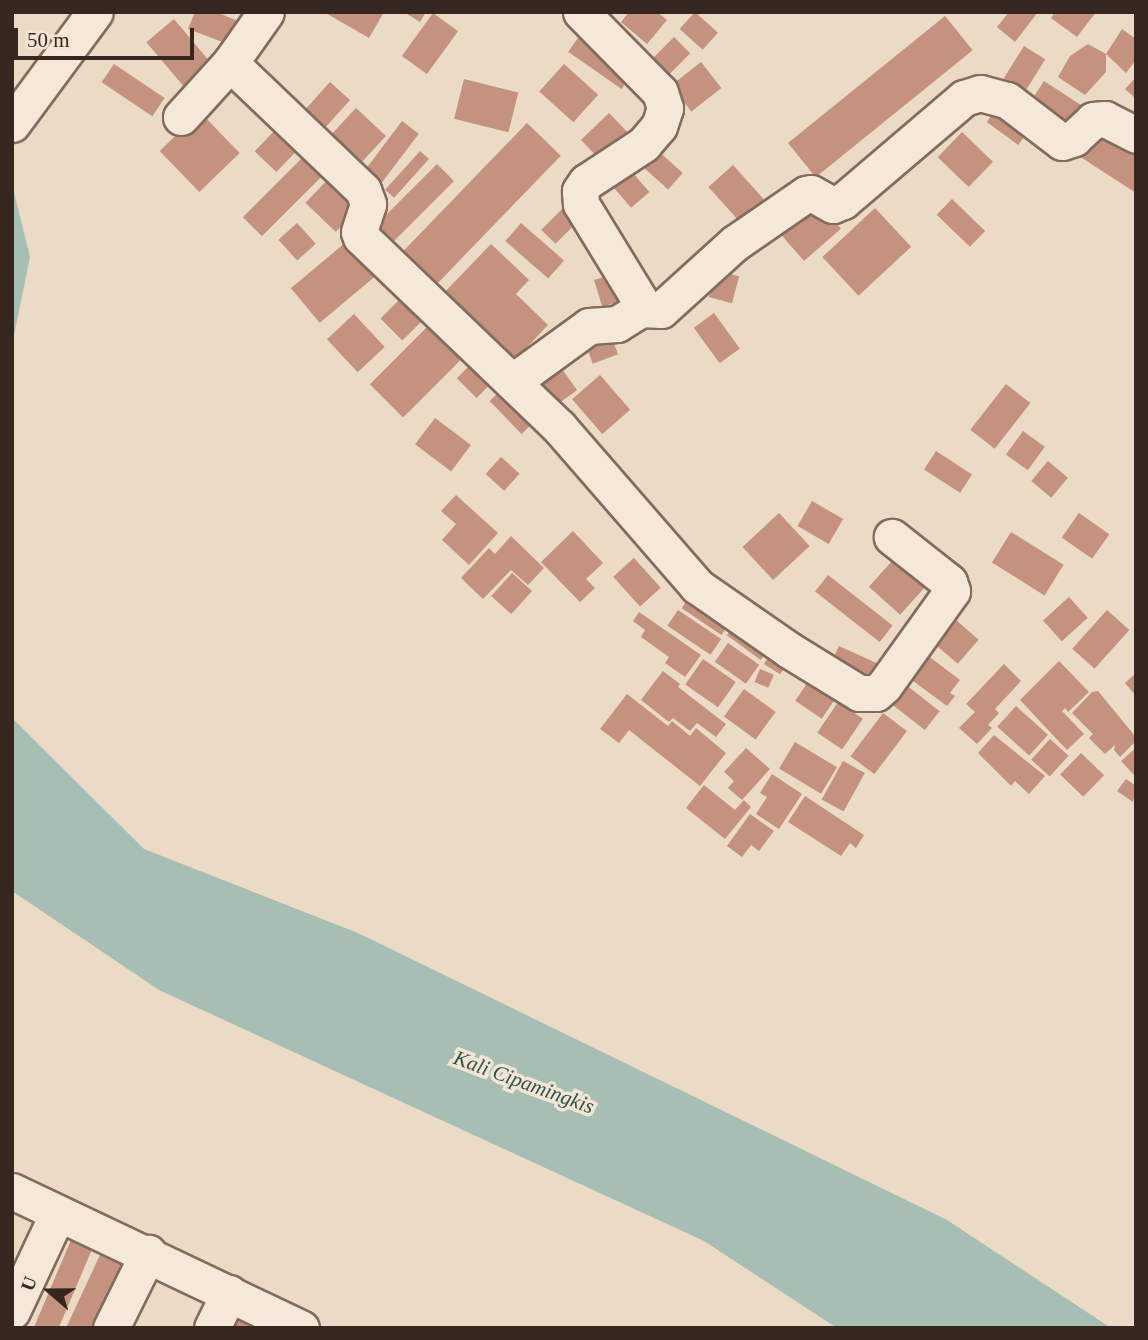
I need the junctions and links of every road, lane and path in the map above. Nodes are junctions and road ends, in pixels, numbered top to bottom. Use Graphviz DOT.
graph roads {
  1 [pos="95,12"];
  2 [pos="266,12"];
  3 [pos="581,12"];
  4 [pos="230,63"];
  5 [pos="181,117"];
  6 [pos="12,124"];
  7 [pos="1136,135"];
  8 [pos="645,309"];
  9 [pos="512,382"];
  10 [pos="891,537"];
  11 [pos="12,1191"];
  12 [pos="58,1213"];
  13 [pos="148,1253"];
  14 [pos="229,1293"];
  15 [pos="12,1311"];
  16 [pos="111,1328"];
  17 [pos="212,1328"];
  18 [pos="301,1328"];
  1 -- 6 [label="street"];
  2 -- 4 [label="street"];
  3 -- 8 [label="street"];
  4 -- 5 [label="street"];
  4 -- 9 [label="street"];
  7 -- 8 [label="street"];
  8 -- 9 [label="street"];
  9 -- 10 [label="street"];
  11 -- 12 [label="street"];
  12 -- 13 [label="street"];
  12 -- 15 [label="street"];
  13 -- 14 [label="street"];
  13 -- 16 [label="street"];
  14 -- 17 [label="street"];
  14 -- 18 [label="street"];
}
